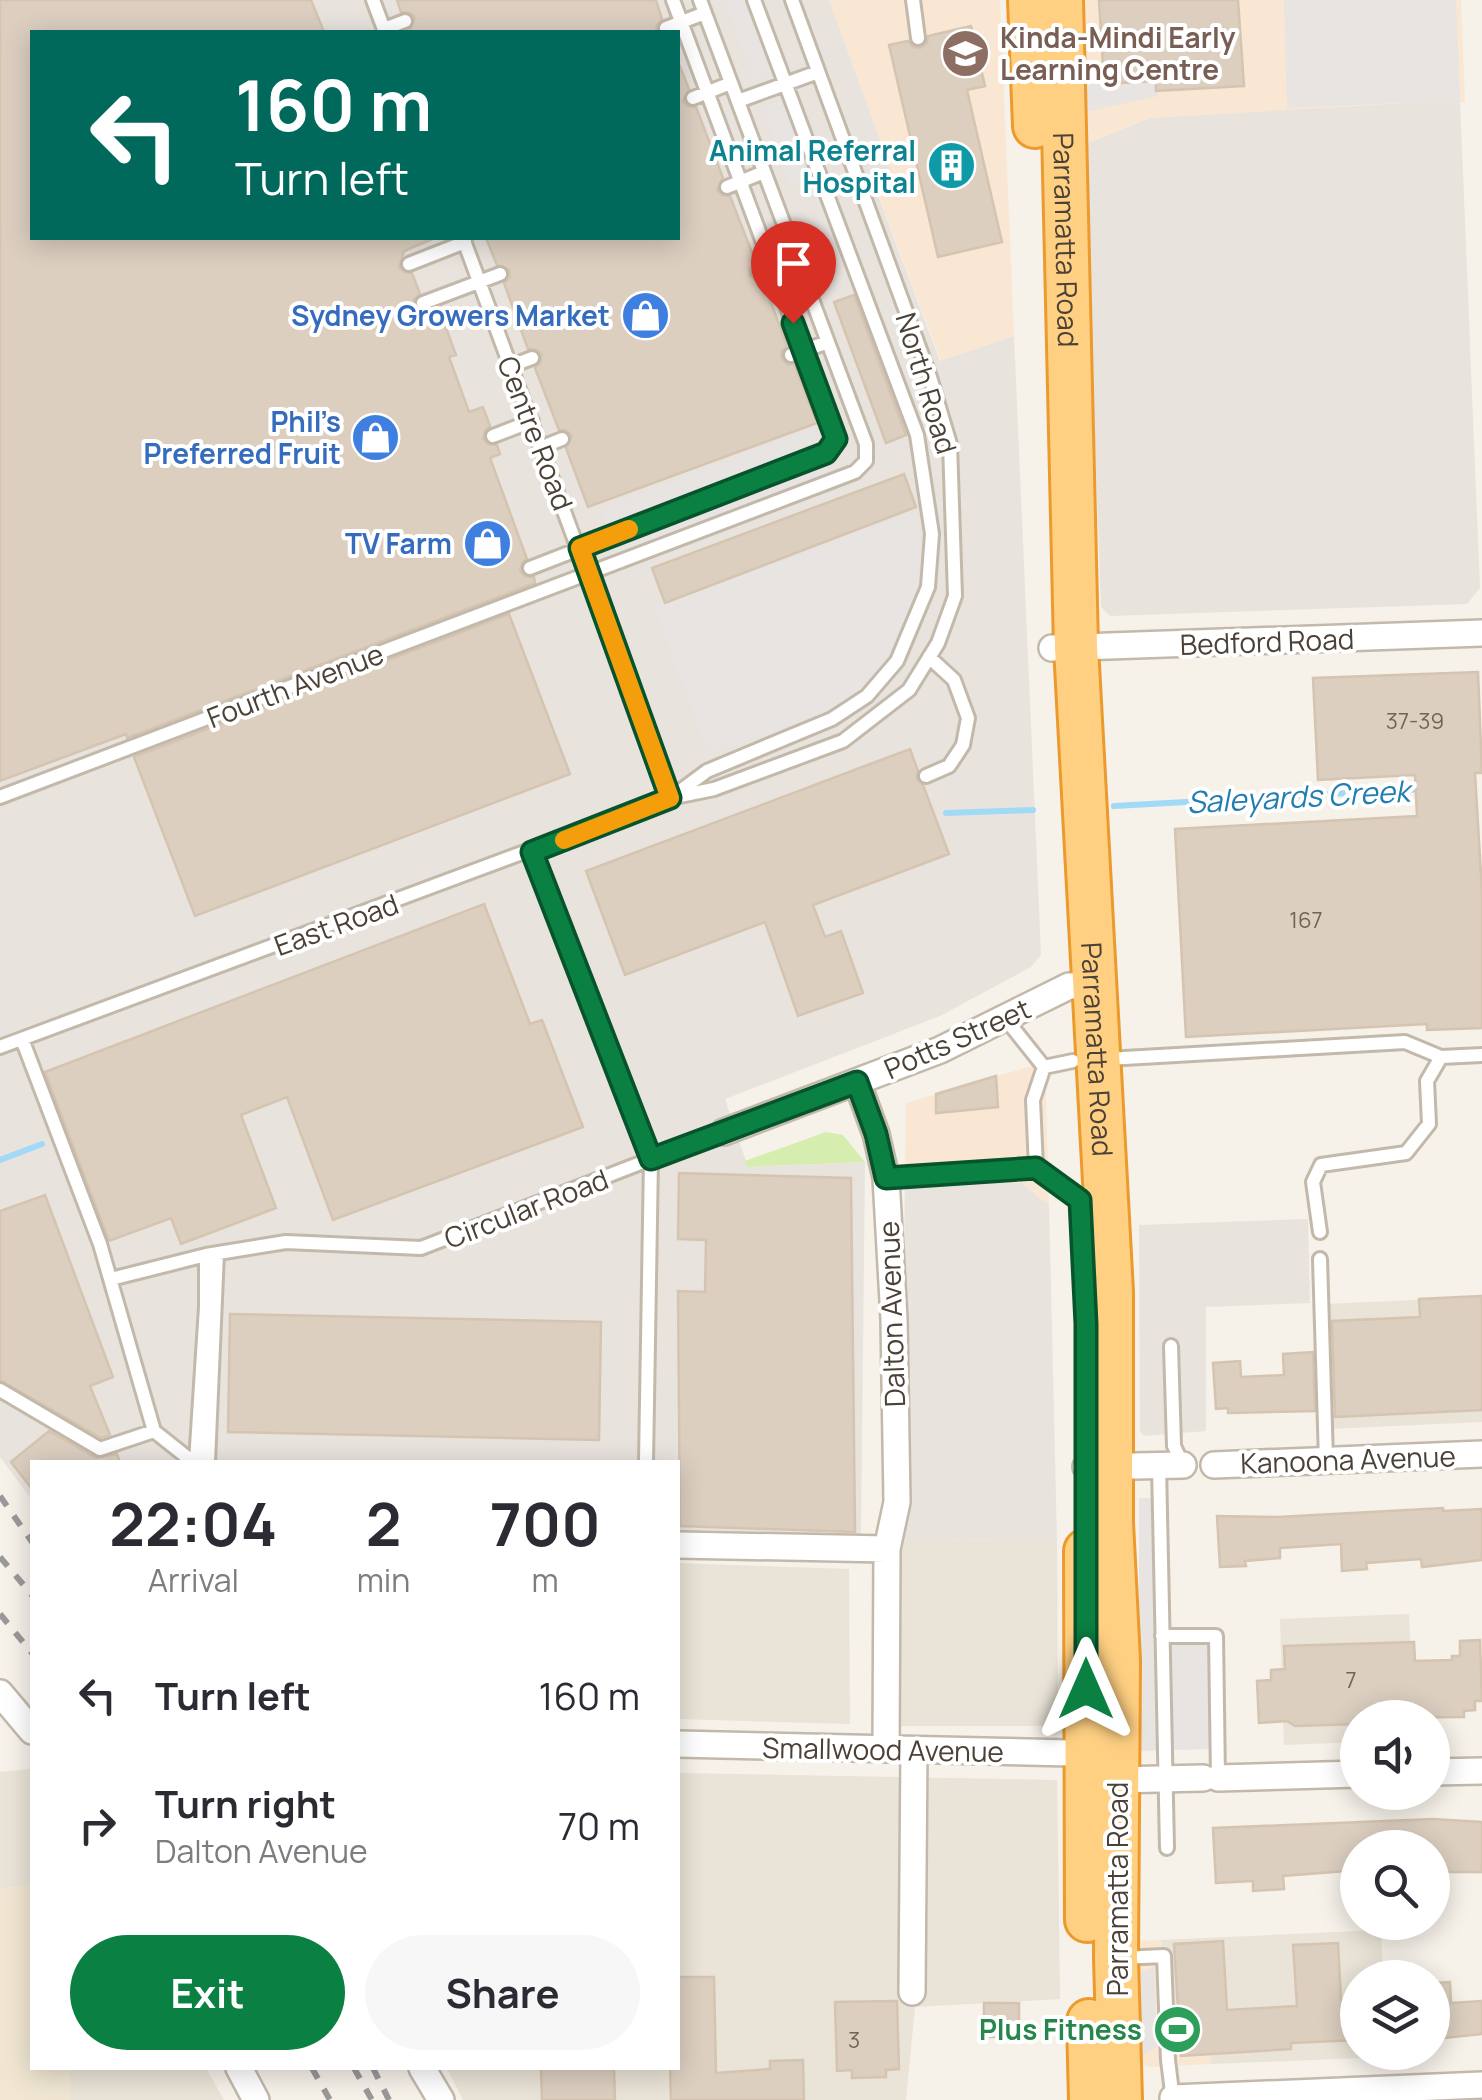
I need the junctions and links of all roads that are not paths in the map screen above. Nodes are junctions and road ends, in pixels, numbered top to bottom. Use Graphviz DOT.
graph roads {
  1 [pos="373,0"];
  2 [pos="673,0"];
  3 [pos="754,0"];
  4 [pos="792,0"];
  5 [pos="912,0"];
  6 [pos="1030,0"];
  7 [pos="1061,0"];
  8 [pos="702,7"];
  9 [pos="405,21"];
  10 [pos="681,22"];
  11 [pos="666,28"];
  12 [pos="384,30"];
  13 [pos="386,30"];
  14 [pos="918,38"];
  15 [pos="818,72"];
  16 [pos="731,83"];
  17 [pos="784,84"];
  18 [pos="707,92"];
  19 [pos="693,98"];
  20 [pos="738,101"];
  21 [pos="764,172"];
  22 [pos="734,184"];
  23 [pos="464,240"];
  24 [pos="796,258"];
  25 [pos="408,264"];
  26 [pos="766,269"];
  27 [pos="500,274"];
  28 [pos="480,282"];
  29 [pos="423,304"];
  30 [pos="828,342"];
  31 [pos="797,353"];
  32 [pos="532,358"];
  33 [pos="511,366"];
  34 [pos="532,421"];
  35 [pos="493,436"];
  36 [pos="562,440"];
  37 [pos="542,447"];
  38 [pos="580,548"];
  39 [pos="530,568"];
  40 [pos="589,573"];
  41 [pos="1482,633"];
  42 [pos="1064,647"];
  43 [pos="929,657"];
  44 [pos="926,776"];
  45 [pos="0,797"];
  46 [pos="670,798"];
  47 [pos="532,852"];
  48 [pos="1082,986"];
  49 [pos="1006,1018"];
  50 [pos="22,1039"];
  51 [pos="0,1047"];
  52 [pos="1482,1055"];
  53 [pos="1441,1057"];
  54 [pos="1072,1062"];
  55 [pos="857,1082"];
  56 [pos="724,1132"];
  57 [pos="651,1159"];
  58 [pos="1036,1168"];
  59 [pos="886,1178"];
  60 [pos="1080,1200"];
  61 [pos="1320,1232"];
  62 [pos="211,1254"];
  63 [pos="1320,1259"];
  64 [pos="111,1279"];
  65 [pos="1171,1346"];
  66 [pos="0,1390"];
  67 [pos="154,1432"];
  68 [pos="1482,1454"];
  69 [pos="192,1460"];
  70 [pos="195,1460"];
  71 [pos="208,1460"];
  72 [pos="646,1460"];
  73 [pos="1326,1460"];
  74 [pos="1171,1465"];
  75 [pos="1214,1465"];
  76 [pos="1099,1467"];
  77 [pos="680,1544"];
  78 [pos="886,1549"];
  79 [pos="1162,1636"];
  80 [pos="4,1706"];
  81 [pos="30,1729"];
  82 [pos="680,1744"];
  83 [pos="886,1749"];
  84 [pos="914,1750"];
  85 [pos="1482,1770"];
  86 [pos="1450,1771"];
  87 [pos="1100,1772"];
  88 [pos="1340,1774"];
  89 [pos="1210,1778"];
  90 [pos="1166,1779"];
  91 [pos="1167,1848"];
  92 [pos="1116,1958"];
  93 [pos="912,1992"];
  94 [pos="240,2070"];
  95 [pos="423,2070"];
  96 [pos="1482,2085"];
  97 [pos="1173,2099"];
  98 [pos="256,2100"];
  99 [pos="441,2100"];
  100 [pos="1090,2100"];
  101 [pos="1120,2100"];
  1 -- 12 [label="lane"];
  2 -- 10 [label="lane"];
  3 -- 17 [label="lane"];
  4 -- 15 [label="lane, North Road"];
  5 -- 14 [label="lane"];
  6 -- 42 [label="highway, Parramatta Road"];
  7 -- 42 [label="highway, Parramatta Road"];
  8 -- 10 [label="lane"];
  8 -- 16 [label="lane, Fourth Avenue"];
  9 -- 13 [label="lane"];
  10 -- 11 [label="lane"];
  10 -- 18 [label="lane"];
  15 -- 17 [label="lane"];
  15 -- 43 [label="lane, North Road"];
  16 -- 18 [label="lane"];
  16 -- 20 [label="lane, Fourth Avenue"];
  17 -- 20 [label="lane"];
  17 -- 46 [label="lane"];
  18 -- 19 [label="lane"];
  18 -- 22 [label="lane"];
  20 -- 21 [label="lane, Fourth Avenue"];
  21 -- 22 [label="lane"];
  21 -- 24 [label="lane, Fourth Avenue"];
  22 -- 26 [label="lane"];
  23 -- 25 [label="lane"];
  23 -- 28 [label="lane, Centre Road"];
  24 -- 26 [label="lane"];
  24 -- 30 [label="lane, Fourth Avenue"];
  26 -- 31 [label="lane"];
  27 -- 28 [label="lane"];
  28 -- 29 [label="lane"];
  28 -- 33 [label="lane, Centre Road"];
  30 -- 31 [label="lane"];
  30 -- 40 [label="lane, Fourth Avenue"];
  31 -- 38 [label="lane"];
  32 -- 33 [label="lane"];
  33 -- 34 [label="lane, Centre Road"];
  34 -- 35 [label="lane"];
  34 -- 37 [label="lane, Centre Road"];
  36 -- 37 [label="lane"];
  37 -- 38 [label="lane, Centre Road"];
  38 -- 39 [label="lane"];
  38 -- 40 [label="lane, Centre Road"];
  40 -- 45 [label="lane, Fourth Avenue"];
  40 -- 46 [label="lane, Centre Road"];
  41 -- 42 [label="street, Bedford Road"];
  42 -- 48 [label="highway, Parramatta Road"];
  43 -- 44 [label="lane"];
  43 -- 46 [label="lane, North Road"];
  46 -- 47 [label="lane, East Road"];
  47 -- 50 [label="lane, East Road"];
  47 -- 57 [label="lane"];
  48 -- 49 [label="street, Potts Street"];
  48 -- 54 [label="highway, Parramatta Road"];
  49 -- 54 [label="lane"];
  49 -- 55 [label="street, Potts Street"];
  50 -- 51 [label="lane, East Road"];
  50 -- 64 [label="lane"];
  52 -- 53 [label="lane"];
  53 -- 54 [label="lane"];
  53 -- 61 [label="lane"];
  54 -- 58 [label="lane"];
  54 -- 60 [label="highway, Parramatta Road"];
  54 -- 76 [label="highway, Parramatta Road"];
  55 -- 56 [label="street, Potts Street"];
  55 -- 59 [label="street, Dalton Avenue"];
  56 -- 57 [label="lane, Potts Street"];
  57 -- 62 [label="lane, Circular Road"];
  57 -- 72 [label="lane, Circular Road"];
  58 -- 59 [label="lane"];
  58 -- 60 [label="lane"];
  59 -- 78 [label="street, Dalton Avenue"];
  60 -- 76 [label="highway, Parramatta Road"];
  62 -- 64 [label="lane"];
  62 -- 70 [label="lane"];
  62 -- 71 [label="lane"];
  63 -- 73 [label="lane"];
  64 -- 67 [label="lane"];
  65 -- 74 [label="lane"];
  66 -- 67 [label="lane"];
  67 -- 69 [label="lane"];
  68 -- 73 [label="street, Kanoona Avenue"];
  73 -- 75 [label="street, Kanoona Avenue"];
  74 -- 76 [label="street"];
  74 -- 79 [label="lane"];
  76 -- 87 [label="highway, Parramatta Road"];
  77 -- 78 [label="street"];
  78 -- 83 [label="street, Dalton Avenue"];
  79 -- 89 [label="lane"];
  79 -- 90 [label="lane"];
  80 -- 81 [label="street"];
  82 -- 83 [label="street, Smallwood Avenue"];
  83 -- 84 [label="street, Smallwood Avenue"];
  84 -- 87 [label="street, Smallwood Avenue"];
  84 -- 93 [label="street"];
  85 -- 86 [label="street"];
  87 -- 90 [label="street, Smallwood Avenue"];
  87 -- 92 [label="highway, Parramatta Road"];
  87 -- 100 [label="highway, Parramatta Road"];
  88 -- 89 [label="street, Smallwood Avenue"];
  89 -- 90 [label="street, Smallwood Avenue"];
  90 -- 91 [label="lane"];
  92 -- 97 [label="lane"];
  92 -- 101 [label="highway, Parramatta Road"];
  94 -- 98 [label="street"];
  95 -- 99 [label="street"];
  96 -- 97 [label="street"];
}
